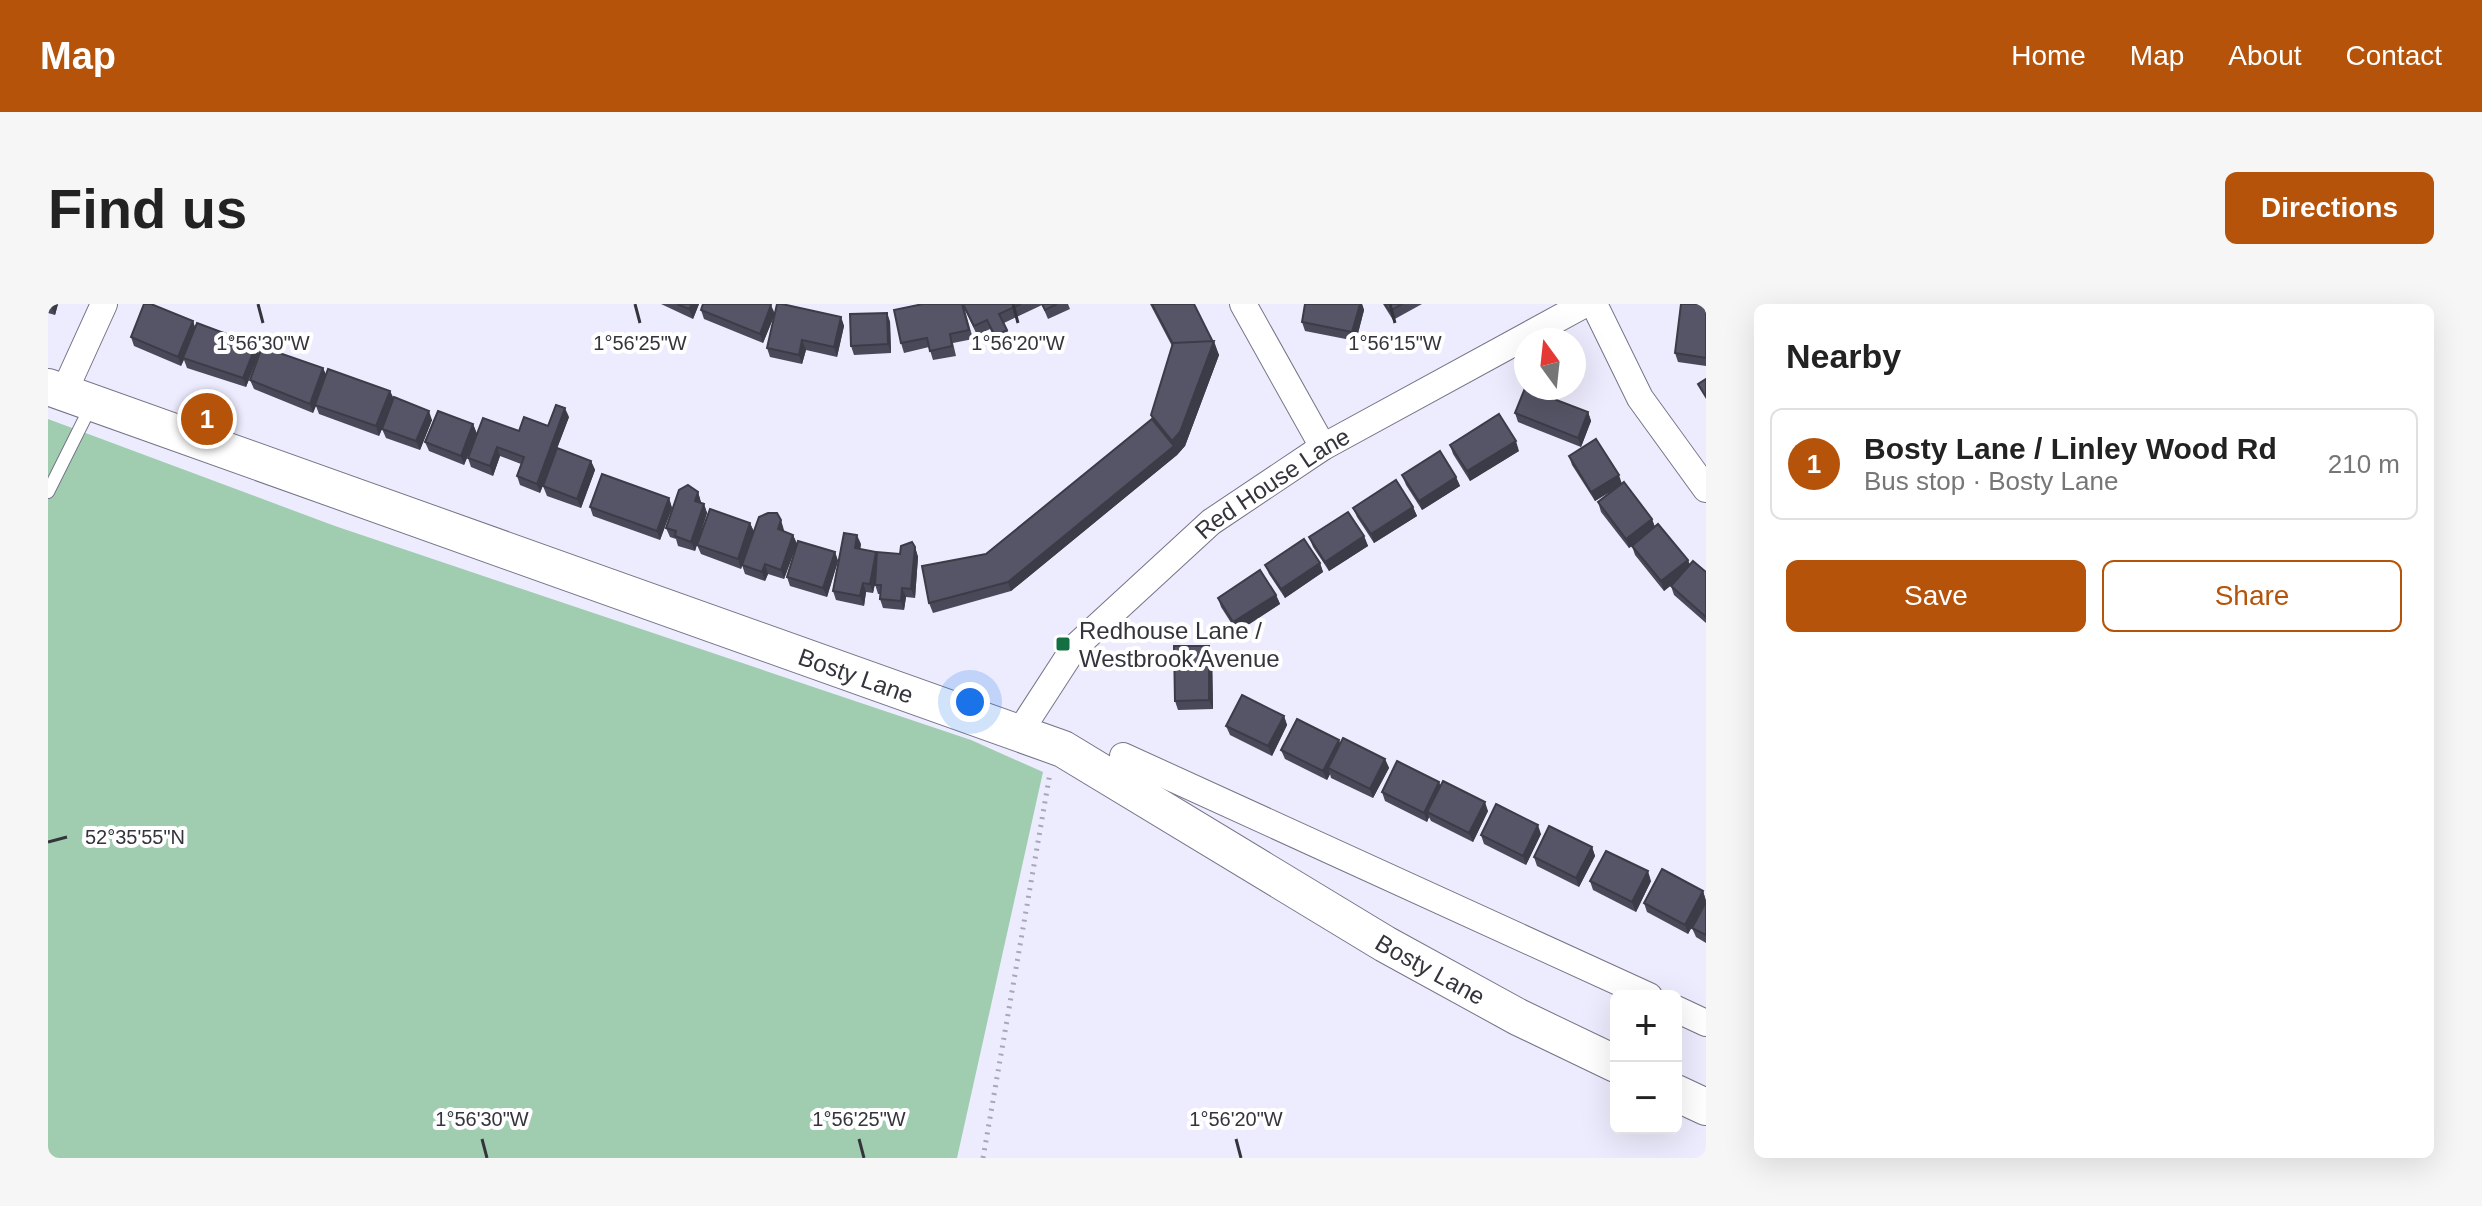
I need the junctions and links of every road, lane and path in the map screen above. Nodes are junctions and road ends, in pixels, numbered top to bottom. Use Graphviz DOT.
graph roads {
  1 [pos="104,304"];
  2 [pos="1243,304"];
  3 [pos="1585,304"];
  4 [pos="1594,304"];
  5 [pos="69,394"];
  6 [pos="1323,447"];
  7 [pos="1706,489"];
  8 [pos="48,492"];
  9 [pos="1019,733"];
  10 [pos="1063,749"];
  11 [pos="1123,756"];
  12 [pos="1636,990"];
  13 [pos="1682,1012"];
  14 [pos="1706,1023"];
  15 [pos="1612,1062"];
  16 [pos="1682,1096"];
  17 [pos="1706,1107"];
  18 [pos="983,1158"];
  1 -- 5 [label="street"];
  2 -- 6 [label="street"];
  3 -- 6 [label="street, Red House Lane"];
  4 -- 7 [label="street"];
  5 -- 8 [label="lane"];
  5 -- 9 [label="main road, Bosty Lane"];
  6 -- 9 [label="street, Red House Lane"];
  9 -- 10 [label="main road, Bosty Lane"];
  10 -- 15 [label="main road, Bosty Lane"];
  10 -- 18 [label="path"];
  11 -- 12 [label="street"];
  13 -- 14 [label="street"];
  16 -- 17 [label="main road"];
}
